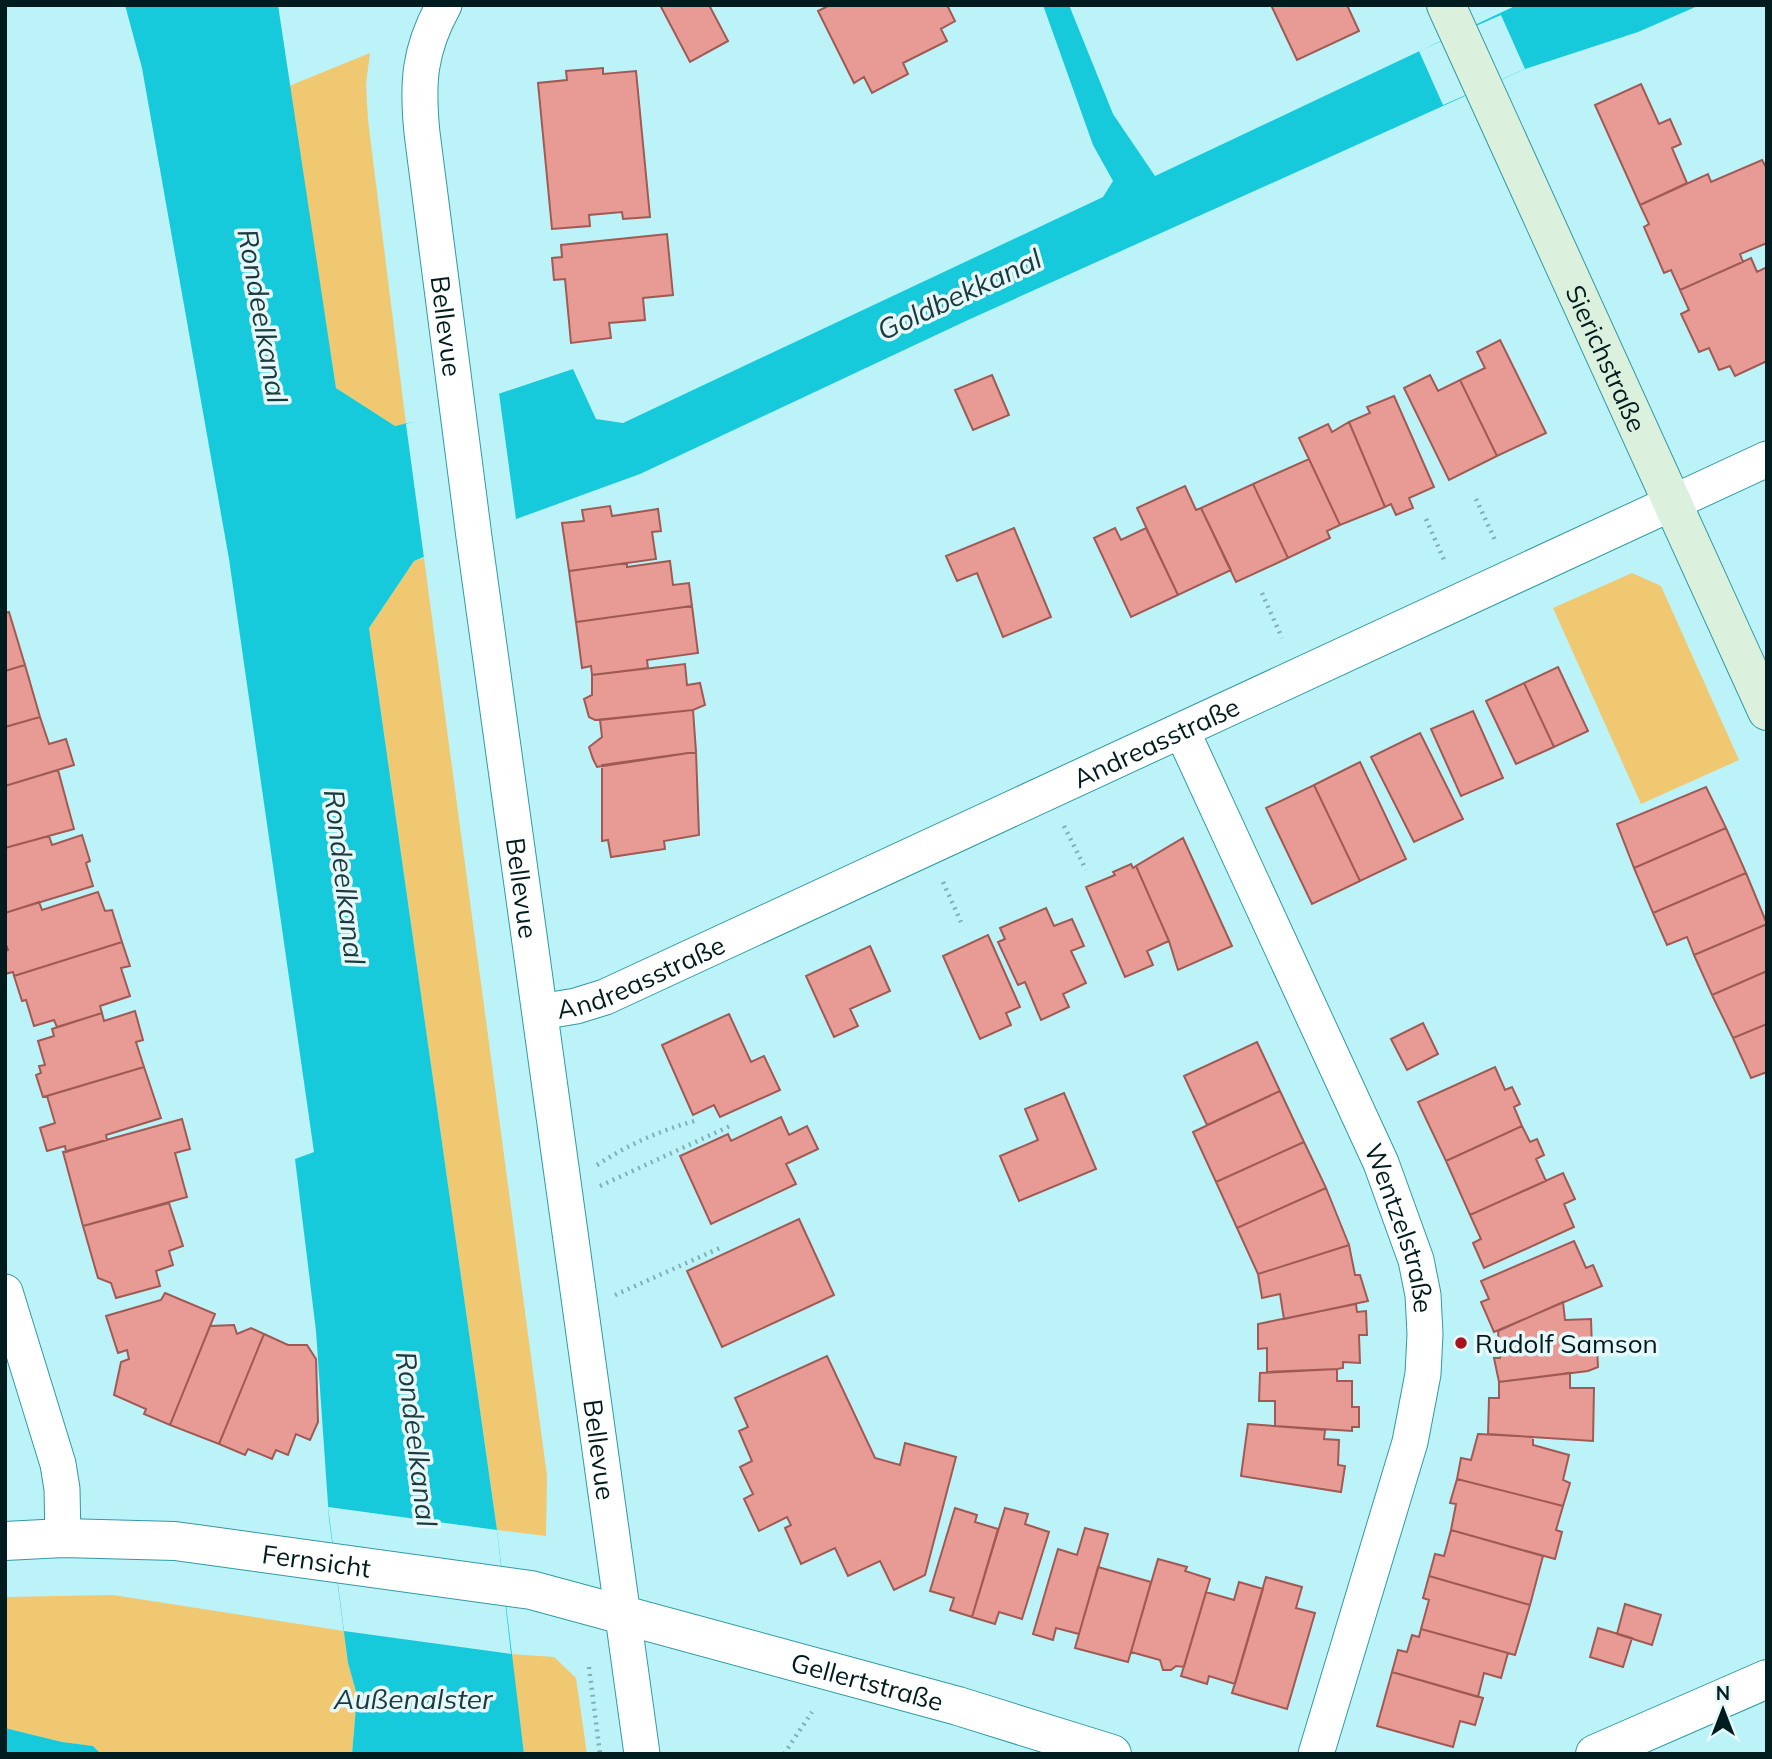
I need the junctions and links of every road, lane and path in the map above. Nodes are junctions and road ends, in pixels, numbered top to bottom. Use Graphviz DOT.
graph roads {
  1 [pos="439,14"];
  2 [pos="1452,20"];
  3 [pos="1767,459"];
  4 [pos="1476,499"];
  5 [pos="1673,502"];
  6 [pos="1426,519"];
  7 [pos="1495,540"];
  8 [pos="1445,562"];
  9 [pos="1262,593"];
  10 [pos="1282,638"];
  11 [pos="1767,711"];
  12 [pos="1182,731"];
  13 [pos="1064,825"];
  14 [pos="1086,870"];
  15 [pos="943,882"];
  16 [pos="961,922"];
  17 [pos="540,1012"];
  18 [pos="698,1120"];
  19 [pos="730,1126"];
  20 [pos="596,1166"];
  21 [pos="599,1186"];
  22 [pos="720,1248"];
  23 [pos="5,1292"];
  24 [pos="614,1296"];
  25 [pos="63,1538"];
  26 [pos="5,1541"];
  27 [pos="623,1615"];
  28 [pos="589,1667"];
  29 [pos="1767,1679"];
  30 [pos="813,1712"];
  31 [pos="600,1754"];
  32 [pos="642,1754"];
  33 [pos="784,1754"];
  34 [pos="1112,1754"];
  35 [pos="1316,1754"];
  36 [pos="1595,1754"];
  1 -- 17 [label="street, Bellevue"];
  2 -- 5 [label="main road, Sierichstraße"];
  3 -- 5 [label="street, Andreasstraße"];
  4 -- 7 [label="path"];
  5 -- 11 [label="main road, Sierichstraße"];
  5 -- 12 [label="street, Andreasstraße"];
  6 -- 8 [label="path"];
  9 -- 10 [label="path"];
  12 -- 17 [label="street, Andreasstraße"];
  12 -- 35 [label="street, Wentzelstraße"];
  13 -- 14 [label="path"];
  15 -- 16 [label="path"];
  17 -- 27 [label="street, Bellevue"];
  18 -- 20 [label="path"];
  19 -- 21 [label="path"];
  22 -- 24 [label="path"];
  23 -- 25 [label="street"];
  25 -- 26 [label="street, Fernsicht"];
  25 -- 27 [label="street, Fernsicht"];
  27 -- 32 [label="street, Bellevue"];
  27 -- 34 [label="street, Gellertstraße"];
  28 -- 31 [label="path"];
  29 -- 36 [label="street"];
  30 -- 33 [label="path"];
}
